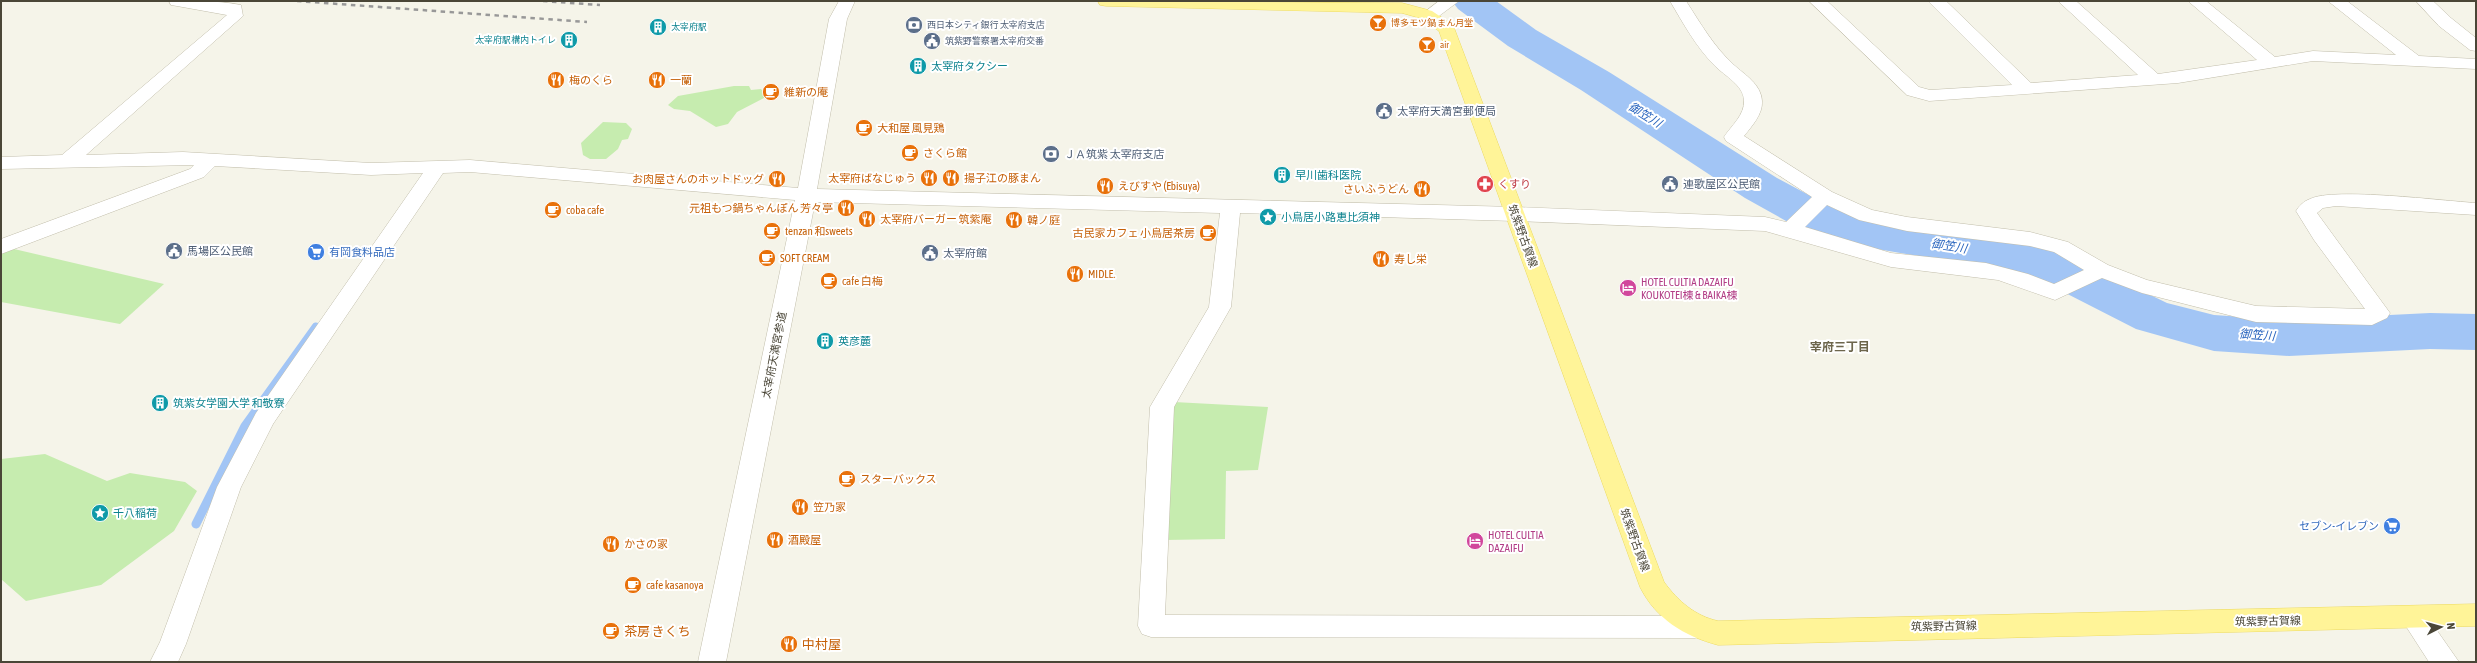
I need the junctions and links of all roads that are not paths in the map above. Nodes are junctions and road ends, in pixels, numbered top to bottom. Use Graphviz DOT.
graph roads {
  1 [pos="177,1"];
  2 [pos="847,1"];
  3 [pos="1106,1"];
  4 [pos="1678,1"];
  5 [pos="1817,1"];
  6 [pos="1936,1"];
  7 [pos="2066,1"];
  8 [pos="2196,1"];
  9 [pos="2336,1"];
  10 [pos="2424,1"];
  11 [pos="1450,2"];
  12 [pos="1429,15"];
  13 [pos="2476,46"];
  14 [pos="2415,61"];
  15 [pos="2270,62"];
  16 [pos="2476,64"];
  17 [pos="2154,80"];
  18 [pos="2026,88"];
  19 [pos="211,159"];
  20 [pos="68,160"];
  21 [pos="1,163"];
  22 [pos="436,169"];
  23 [pos="806,195"];
  24 [pos="1823,198"];
  25 [pos="1231,206"];
  26 [pos="2476,209"];
  27 [pos="1515,214"];
  28 [pos="1793,226"];
  29 [pos="1,247"];
  30 [pos="2098,272"];
  31 [pos="2476,614"];
  32 [pos="2413,617"];
  33 [pos="1695,627"];
  34 [pos="164,662"];
  35 [pos="712,662"];
  36 [pos="2445,662"];
  1 -- 20 [label="street"];
  2 -- 23 [label="street, 太宰府天満宮参道"];
  3 -- 12 [label="main road, 筑紫野古賀線"];
  4 -- 24 [label="street"];
  5 -- 18 [label="street"];
  6 -- 18 [label="street"];
  7 -- 17 [label="street"];
  8 -- 15 [label="street"];
  9 -- 14 [label="street"];
  10 -- 13 [label="street"];
  11 -- 12 [label="street"];
  12 -- 27 [label="main road, 筑紫野古賀線"];
  14 -- 15 [label="street"];
  14 -- 16 [label="street"];
  15 -- 17 [label="street"];
  17 -- 18 [label="street"];
  19 -- 20 [label="street"];
  19 -- 22 [label="street"];
  19 -- 29 [label="street"];
  20 -- 21 [label="street"];
  22 -- 23 [label="street"];
  22 -- 34 [label="street"];
  23 -- 25 [label="street"];
  23 -- 35 [label="street, 太宰府天満宮参道"];
  24 -- 28 [label="street"];
  24 -- 30 [label="street"];
  25 -- 27 [label="street"];
  25 -- 33 [label="street"];
  26 -- 30 [label="street"];
  27 -- 28 [label="street"];
  27 -- 33 [label="main road, 筑紫野古賀線"];
  28 -- 30 [label="street"];
  31 -- 32 [label="main road, 筑紫野古賀線"];
  32 -- 33 [label="main road, 筑紫野古賀線"];
  32 -- 36 [label="street"];
}
